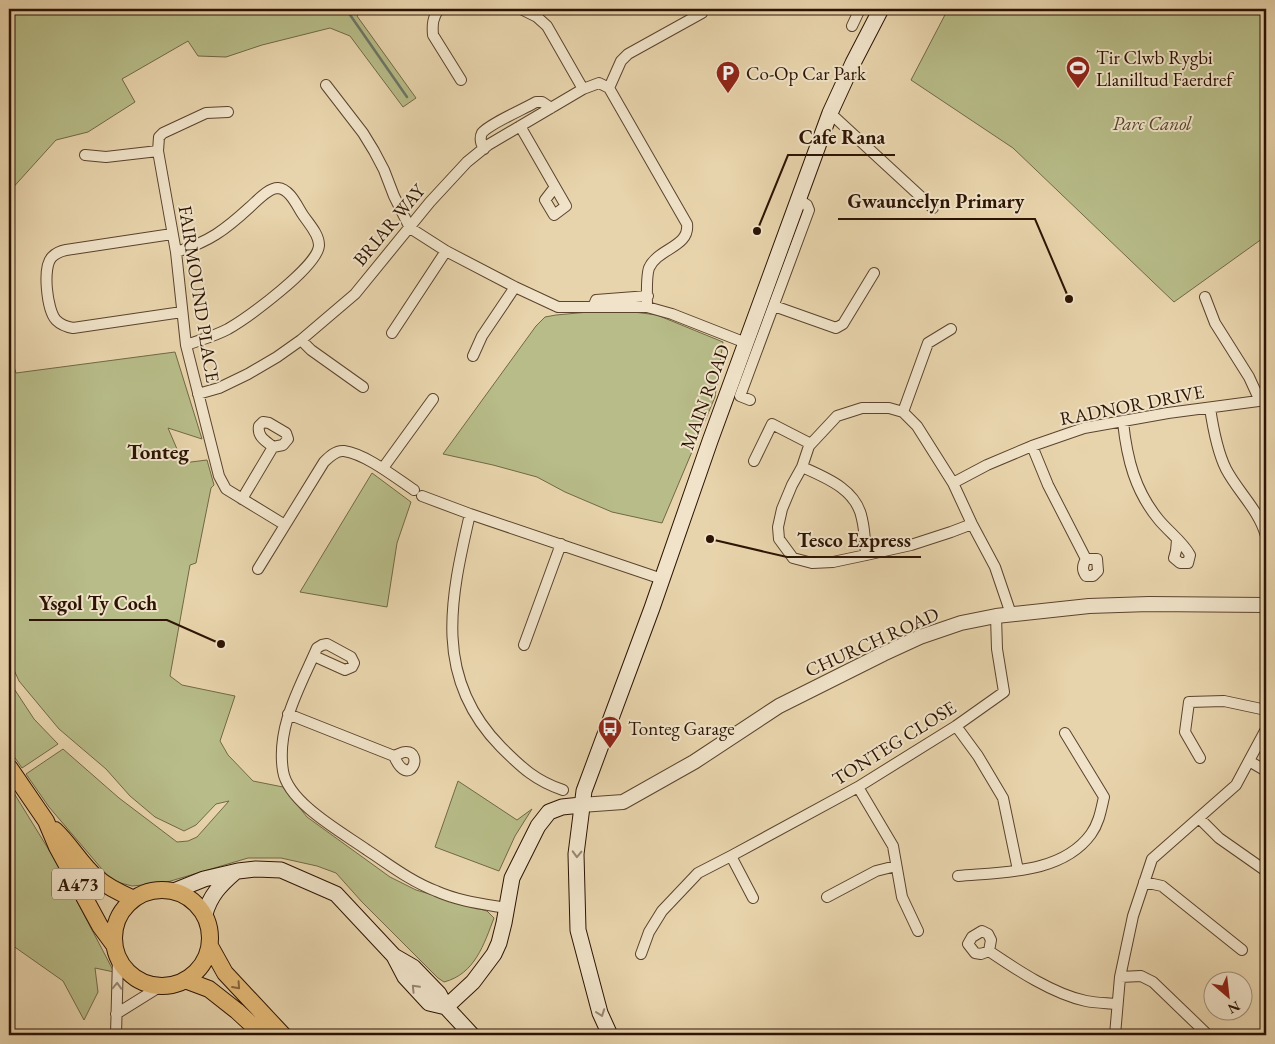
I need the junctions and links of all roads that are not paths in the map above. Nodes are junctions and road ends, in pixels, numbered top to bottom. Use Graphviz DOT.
graph roads {
  1 [pos="439,9"];
  2 [pos="521,9"];
  3 [pos="880,9"];
  4 [pos="856,10"];
  5 [pos="702,13"];
  6 [pos="852,26"];
  7 [pos="461,80"];
  8 [pos="326,85"];
  9 [pos="609,88"];
  10 [pos="583,89"];
  11 [pos="551,108"];
  12 [pos="228,112"];
  13 [pos="830,113"];
  14 [pos="520,126"];
  15 [pos="484,149"];
  16 [pos="158,151"];
  17 [pos="85,155"];
  18 [pos="555,187"];
  19 [pos="798,199"];
  20 [pos="933,208"];
  21 [pos="410,228"];
  22 [pos="172,234"];
  23 [pos="446,251"];
  24 [pos="176,252"];
  25 [pos="874,273"];
  26 [pos="515,287"];
  27 [pos="648,296"];
  28 [pos="1204,297"];
  29 [pos="774,306"];
  30 [pos="593,307"];
  31 [pos="647,307"];
  32 [pos="182,312"];
  33 [pos="951,329"];
  34 [pos="392,332"];
  35 [pos="301,340"];
  36 [pos="746,343"];
  37 [pos="186,345"];
  38 [pos="473,356"];
  39 [pos="363,387"];
  40 [pos="198,394"];
  41 [pos="432,399"];
  42 [pos="750,400"];
  43 [pos="1263,401"];
  44 [pos="1210,408"];
  45 [pos="903,412"];
  46 [pos="1123,422"];
  47 [pos="811,444"];
  48 [pos="1032,446"];
  49 [pos="273,447"];
  50 [pos="754,461"];
  51 [pos="802,467"];
  52 [pos="382,468"];
  53 [pos="953,483"];
  54 [pos="242,499"];
  55 [pos="470,514"];
  56 [pos="972,524"];
  57 [pos="285,525"];
  58 [pos="1266,536"];
  59 [pos="1177,540"];
  60 [pos="561,544"];
  61 [pos="866,555"];
  62 [pos="1086,559"];
  63 [pos="258,569"];
  64 [pos="662,579"];
  65 [pos="1266,605"];
  66 [pos="1011,614"];
  67 [pos="996,616"];
  68 [pos="524,645"];
  69 [pos="314,656"];
  70 [pos="1266,710"];
  71 [pos="288,714"];
  72 [pos="956,726"];
  73 [pos="1266,729"];
  74 [pos="1065,733"];
  75 [pos="394,756"];
  76 [pos="1200,758"];
  77 [pos="1249,761"];
  78 [pos="9,767"];
  79 [pos="1266,771"];
  80 [pos="858,787"];
  81 [pos="563,790"];
  82 [pos="581,805"];
  83 [pos="1199,818"];
  84 [pos="46,821"];
  85 [pos="731,856"];
  86 [pos="896,866"];
  87 [pos="1018,870"];
  88 [pos="1266,870"];
  89 [pos="238,871"];
  90 [pos="958,876"];
  91 [pos="1144,882"];
  92 [pos="174,891"];
  93 [pos="827,897"];
  94 [pos="753,898"];
  95 [pos="134,899"];
  96 [pos="506,908"];
  97 [pos="204,914"];
  98 [pos="918,931"];
  99 [pos="210,946"];
  100 [pos="1242,950"];
  101 [pos="989,951"];
  102 [pos="116,952"];
  103 [pos="641,954"];
  104 [pos="1120,977"];
  105 [pos="185,980"];
  106 [pos="161,986"];
  107 [pos="1117,1004"];
  108 [pos="446,1007"];
  109 [pos="116,1014"];
  110 [pos="116,1035"];
  111 [pos="263,1035"];
  112 [pos="283,1035"];
  113 [pos="472,1035"];
  114 [pos="610,1035"];
  115 [pos="1115,1035"];
  116 [pos="1208,1035"];
  1 -- 7 [label="street"];
  2 -- 10 [label="street"];
  3 -- 13 [label="main road, MAIN ROAD"];
  4 -- 6 [label="street"];
  5 -- 9 [label="street"];
  8 -- 21 [label="street"];
  9 -- 10 [label="street, BRIAR WAY"];
  9 -- 27 [label="street"];
  10 -- 11 [label="street, BRIAR WAY"];
  11 -- 14 [label="street, BRIAR WAY"];
  11 -- 15 [label="street"];
  12 -- 16 [label="street"];
  13 -- 19 [label="main road, MAIN ROAD"];
  13 -- 20 [label="street"];
  14 -- 15 [label="street, BRIAR WAY"];
  14 -- 18 [label="street"];
  15 -- 21 [label="street, BRIAR WAY"];
  16 -- 17 [label="street"];
  16 -- 22 [label="street, FAIRMOUND PLACE"];
  19 -- 29 [label="street"];
  19 -- 36 [label="main road, MAIN ROAD"];
  21 -- 23 [label="street"];
  21 -- 35 [label="street, BRIAR WAY"];
  22 -- 24 [label="street, FAIRMOUND PLACE"];
  22 -- 32 [label="street"];
  23 -- 26 [label="street"];
  23 -- 34 [label="street"];
  24 -- 32 [label="street, FAIRMOUND PLACE"];
  24 -- 37 [label="street"];
  25 -- 29 [label="street"];
  26 -- 30 [label="street"];
  26 -- 38 [label="street"];
  27 -- 30 [label="street"];
  27 -- 31 [label="street"];
  28 -- 43 [label="street"];
  29 -- 42 [label="street"];
  30 -- 31 [label="street"];
  31 -- 36 [label="street"];
  32 -- 37 [label="street, FAIRMOUND PLACE"];
  33 -- 45 [label="street"];
  35 -- 39 [label="street"];
  35 -- 40 [label="street, BRIAR WAY"];
  36 -- 64 [label="main road, MAIN ROAD"];
  37 -- 40 [label="street, FAIRMOUND PLACE"];
  40 -- 54 [label="street, FAIRMOUND PLACE"];
  41 -- 52 [label="street"];
  43 -- 44 [label="street, RADNOR DRIVE"];
  44 -- 46 [label="street, RADNOR DRIVE"];
  44 -- 58 [label="street"];
  45 -- 47 [label="street"];
  45 -- 53 [label="street"];
  46 -- 48 [label="street, RADNOR DRIVE"];
  46 -- 59 [label="street"];
  47 -- 50 [label="street"];
  47 -- 51 [label="street"];
  48 -- 53 [label="street, RADNOR DRIVE"];
  48 -- 62 [label="street"];
  49 -- 54 [label="street"];
  51 -- 61 [label="street"];
  51 -- 61 [label="street"];
  52 -- 55 [label="street"];
  52 -- 57 [label="street"];
  53 -- 56 [label="street"];
  54 -- 57 [label="street, FAIRMOUND PLACE"];
  55 -- 60 [label="street"];
  55 -- 81 [label="street"];
  56 -- 61 [label="street"];
  56 -- 66 [label="street"];
  57 -- 63 [label="street"];
  60 -- 64 [label="street"];
  60 -- 68 [label="street"];
  64 -- 82 [label="main road, MAIN ROAD"];
  65 -- 66 [label="street, CHURCH ROAD"];
  66 -- 67 [label="street, CHURCH ROAD"];
  67 -- 72 [label="street, TONTEG CLOSE"];
  67 -- 82 [label="street, CHURCH ROAD"];
  69 -- 71 [label="street"];
  70 -- 76 [label="street"];
  71 -- 75 [label="street"];
  71 -- 96 [label="street"];
  72 -- 80 [label="street, TONTEG CLOSE"];
  72 -- 87 [label="street"];
  73 -- 77 [label="street"];
  74 -- 87 [label="street"];
  77 -- 79 [label="street"];
  77 -- 83 [label="street"];
  78 -- 84 [label="main road, A473"];
  80 -- 85 [label="street, TONTEG CLOSE"];
  80 -- 86 [label="street"];
  82 -- 96 [label="main road"];
  82 -- 114 [label="main road, MAIN ROAD, one-way"];
  83 -- 88 [label="street"];
  83 -- 91 [label="street"];
  84 -- 95 [label="main road, A473"];
  84 -- 102 [label="main road, A473"];
  85 -- 94 [label="street"];
  85 -- 103 [label="street, TONTEG CLOSE"];
  86 -- 93 [label="street"];
  86 -- 98 [label="street"];
  87 -- 90 [label="street"];
  89 -- 92 [label="main road"];
  89 -- 97 [label="main road"];
  89 -- 108 [label="main road"];
  91 -- 100 [label="street"];
  91 -- 104 [label="street"];
  92 -- 95 [label="main road"];
  92 -- 97 [label="main road"];
  95 -- 102 [label="main road"];
  96 -- 108 [label="main road"];
  97 -- 99 [label="main road"];
  99 -- 105 [label="main road"];
  99 -- 112 [label="main road, one-way"];
  101 -- 107 [label="street"];
  102 -- 106 [label="main road"];
  109 -- 102 [label="street, one-way"];
  104 -- 107 [label="street"];
  104 -- 116 [label="street"];
  105 -- 106 [label="main road"];
  105 -- 111 [label="main road"];
  106 -- 109 [label="street"];
  107 -- 115 [label="street"];
  108 -- 113 [label="main road"];
  109 -- 110 [label="street"];
}
